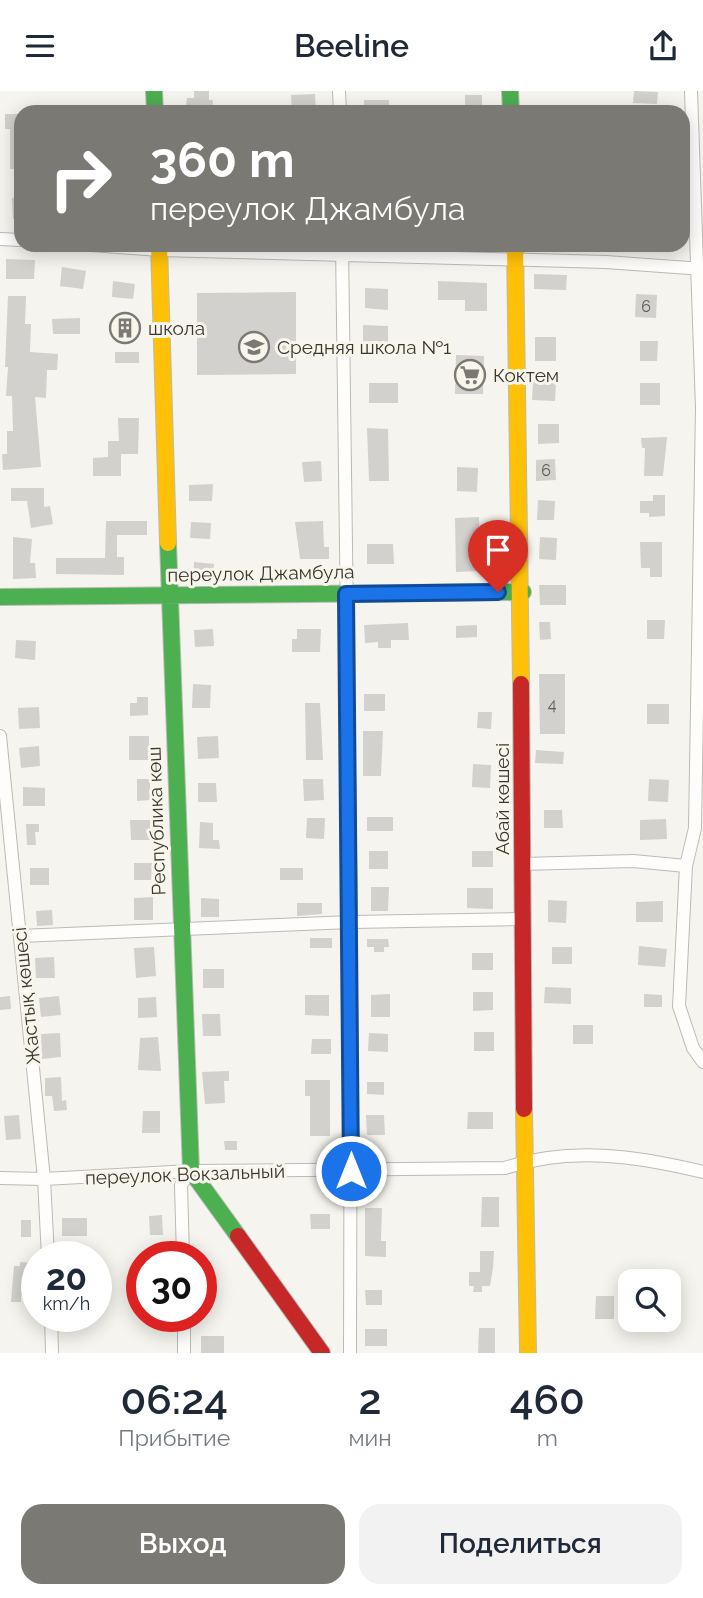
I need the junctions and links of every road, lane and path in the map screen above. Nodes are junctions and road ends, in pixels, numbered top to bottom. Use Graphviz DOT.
graph roads {
  1 [pos="691,91"];
  2 [pos="160,252"];
  3 [pos="342,252"];
  4 [pos="457,252"];
  5 [pos="515,253"];
  6 [pos="701,269"];
  7 [pos="523,592"];
  8 [pos="346,594"];
  9 [pos="170,596"];
  10 [pos="0,597"];
  11 [pos="0,736"];
  12 [pos="523,864"];
  13 [pos="686,866"];
  14 [pos="523,919"];
  15 [pos="351,922"];
  16 [pos="180,928"];
  17 [pos="20,936"];
  18 [pos="703,1062"];
  19 [pos="523,1162"];
  20 [pos="191,1171"];
  21 [pos="351,1171"];
  22 [pos="703,1172"];
  23 [pos="0,1178"];
  24 [pos="44,1179"];
  25 [pos="47,1241"];
  26 [pos="183,1241"];
  27 [pos="51,1332"];
  28 [pos="184,1332"];
  29 [pos="52,1353"];
  30 [pos="184,1353"];
  31 [pos="322,1353"];
  32 [pos="350,1353"];
  33 [pos="528,1353"];
  1 -- 6 [label="street"];
  2 -- 9 [label="main road, Республика көш"];
  3 -- 8 [label="street"];
  4 -- 5 [label="street"];
  5 -- 6 [label="street"];
  5 -- 7 [label="main road, Абай көшесі"];
  6 -- 13 [label="street"];
  7 -- 8 [label="main road, переулок Джамбула"];
  7 -- 12 [label="main road, Абай көшесі"];
  8 -- 9 [label="main road, переулок Джамбула"];
  8 -- 15 [label="street"];
  9 -- 10 [label="main road, переулок Джамбула"];
  9 -- 16 [label="main road, Республика көш"];
  11 -- 17 [label="street, Жастық көшесі"];
  12 -- 13 [label="street"];
  12 -- 14 [label="main road, Абай көшесі"];
  13 -- 18 [label="street"];
  14 -- 15 [label="street"];
  14 -- 19 [label="main road, Абай көшесі"];
  15 -- 16 [label="street"];
  15 -- 21 [label="street"];
  16 -- 17 [label="street"];
  16 -- 20 [label="main road, Республика көш"];
  17 -- 24 [label="street, Жастық көшесі"];
  19 -- 21 [label="street, переулок Вокзальный"];
  19 -- 22 [label="street, переулок Вокзальный"];
  19 -- 33 [label="main road, Абай көшесі"];
  20 -- 21 [label="street, переулок Вокзальный"];
  20 -- 24 [label="street, переулок Вокзальный"];
  20 -- 26 [label="street"];
  20 -- 31 [label="main road"];
  21 -- 32 [label="street"];
  23 -- 24 [label="street, переулок Вокзальный"];
  24 -- 25 [label="street, Жастық көшесі"];
  27 -- 29 [label="street"];
  28 -- 30 [label="street"];
}
